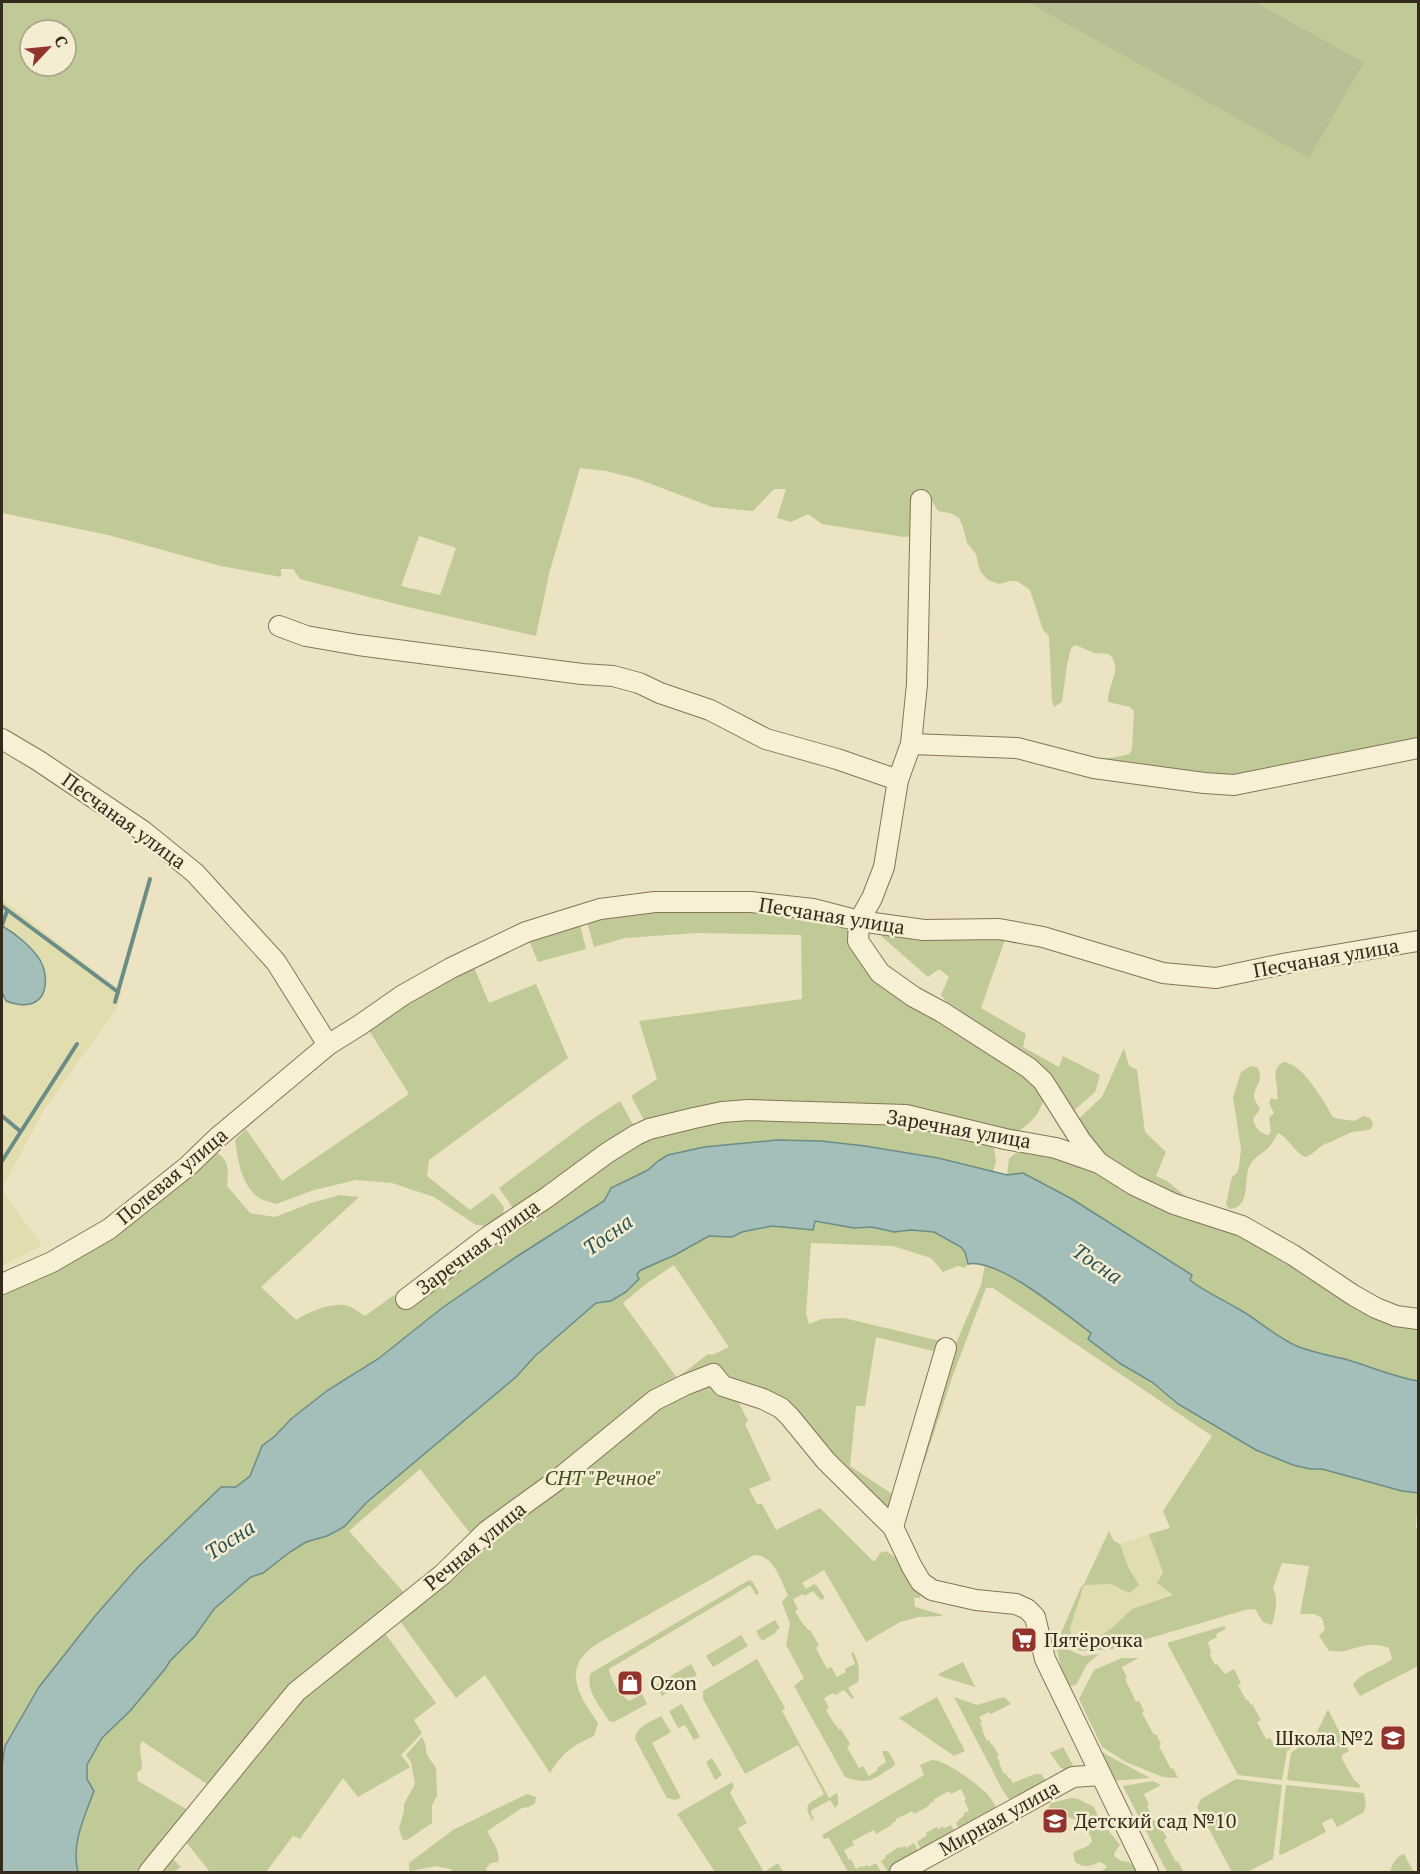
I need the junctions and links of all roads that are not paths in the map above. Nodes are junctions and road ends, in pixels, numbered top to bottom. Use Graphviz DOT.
graph roads {
  1 [pos="921,500"];
  2 [pos="279,626"];
  3 [pos="2,739"];
  4 [pos="911,744"];
  5 [pos="1419,748"];
  6 [pos="898,780"];
  7 [pos="859,921"];
  8 [pos="1419,941"];
  9 [pos="328,1045"];
  10 [pos="1099,1163"];
  11 [pos="2,1284"];
  12 [pos="406,1299"];
  13 [pos="1419,1319"];
  14 [pos="946,1348"];
  15 [pos="893,1527"];
  16 [pos="1101,1774"];
  17 [pos="149,1872"];
  18 [pos="900,1872"];
  19 [pos="1148,1872"];
  1 -- 4 [label="street"];
  2 -- 6 [label="street"];
  3 -- 9 [label="street, Песчаная улица"];
  4 -- 5 [label="street"];
  4 -- 6 [label="street"];
  6 -- 7 [label="street"];
  7 -- 8 [label="street, Песчаная улица"];
  7 -- 9 [label="street, Песчаная улица"];
  7 -- 10 [label="street"];
  9 -- 11 [label="street, Полевая улица"];
  10 -- 12 [label="street, Заречная улица"];
  10 -- 13 [label="street, Заречная улица"];
  14 -- 15 [label="street"];
  15 -- 16 [label="street"];
  15 -- 17 [label="street, Речная улица"];
  16 -- 18 [label="street, Мирная улица"];
  16 -- 19 [label="street"];
}
